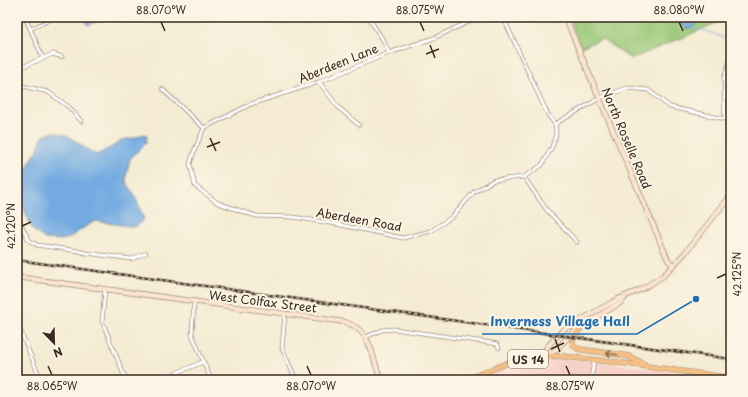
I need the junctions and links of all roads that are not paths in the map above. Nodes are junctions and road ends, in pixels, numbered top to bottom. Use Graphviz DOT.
graph roads {
  1 [pos="25,17"];
  2 [pos="56,17"];
  3 [pos="368,17"];
  4 [pos="479,17"];
  5 [pos="502,17"];
  6 [pos="565,17"];
  7 [pos="30,29"];
  8 [pos="389,53"];
  9 [pos="62,57"];
  10 [pos="43,58"];
  11 [pos="731,58"];
  12 [pos="17,69"];
  13 [pos="17,79"];
  14 [pos="319,82"];
  15 [pos="19,85"];
  16 [pos="162,89"];
  17 [pos="17,95"];
  18 [pos="600,98"];
  19 [pos="725,119"];
  20 [pos="81,121"];
  21 [pos="731,122"];
  22 [pos="555,124"];
  23 [pos="359,125"];
  24 [pos="204,128"];
  25 [pos="524,177"];
  26 [pos="731,195"];
  27 [pos="725,202"];
  28 [pos="731,208"];
  29 [pos="17,215"];
  30 [pos="577,242"];
  31 [pos="146,252"];
  32 [pos="673,266"];
  33 [pos="17,277"];
  34 [pos="105,289"];
  35 [pos="627,296"];
  36 [pos="194,302"];
  37 [pos="285,314"];
  38 [pos="17,324"];
  39 [pos="583,326"];
  40 [pos="366,336"];
  41 [pos="499,348"];
  42 [pos="545,356"];
  43 [pos="594,360"];
  44 [pos="203,362"];
  45 [pos="649,366"];
  46 [pos="718,378"];
  47 [pos="731,378"];
  48 [pos="41,380"];
  49 [pos="126,380"];
  50 [pos="159,380"];
  51 [pos="211,380"];
  52 [pos="296,380"];
  53 [pos="381,380"];
  54 [pos="466,380"];
  55 [pos="591,380"];
  1 -- 7 [label="street"];
  2 -- 7 [label="street"];
  3 -- 8 [label="street"];
  4 -- 8 [label="street, Aberdeen Lane"];
  5 -- 22 [label="street"];
  6 -- 18 [label="main road, North Roselle Road"];
  7 -- 10 [label="street"];
  8 -- 14 [label="street, Aberdeen Lane"];
  9 -- 10 [label="street"];
  10 -- 12 [label="street"];
  11 -- 19 [label="street"];
  13 -- 15 [label="street"];
  14 -- 23 [label="street"];
  14 -- 24 [label="street, Aberdeen Lane"];
  15 -- 17 [label="street"];
  15 -- 20 [label="street"];
  16 -- 24 [label="street"];
  18 -- 19 [label="street"];
  18 -- 22 [label="street"];
  18 -- 32 [label="main road, North Roselle Road"];
  19 -- 21 [label="street"];
  22 -- 25 [label="street, Aberdeen Road"];
  24 -- 25 [label="street, Aberdeen Road"];
  25 -- 30 [label="street"];
  26 -- 27 [label="main road"];
  27 -- 28 [label="street"];
  27 -- 32 [label="main road"];
  29 -- 31 [label="street"];
  32 -- 35 [label="main road"];
  33 -- 34 [label="main road, West Colfax Street"];
  34 -- 36 [label="main road, West Colfax Street"];
  34 -- 49 [label="street"];
  35 -- 39 [label="main road"];
  35 -- 42 [label="main road"];
  36 -- 37 [label="main road, West Colfax Street"];
  36 -- 44 [label="street"];
  37 -- 40 [label="main road, West Colfax Street"];
  37 -- 52 [label="street"];
  38 -- 48 [label="street"];
  39 -- 42 [label="main road"];
  45 -- 39 [label="main road, one-way"];
  40 -- 41 [label="street"];
  40 -- 53 [label="main road"];
  42 -- 43 [label="main road, US 14"];
  42 -- 54 [label="main road, US 14"];
  43 -- 45 [label="main road, US 14"];
  43 -- 55 [label="street"];
  44 -- 50 [label="street"];
  44 -- 51 [label="street"];
  45 -- 46 [label="main road, US 14"];
  46 -- 47 [label="main road, US 14"];
}
